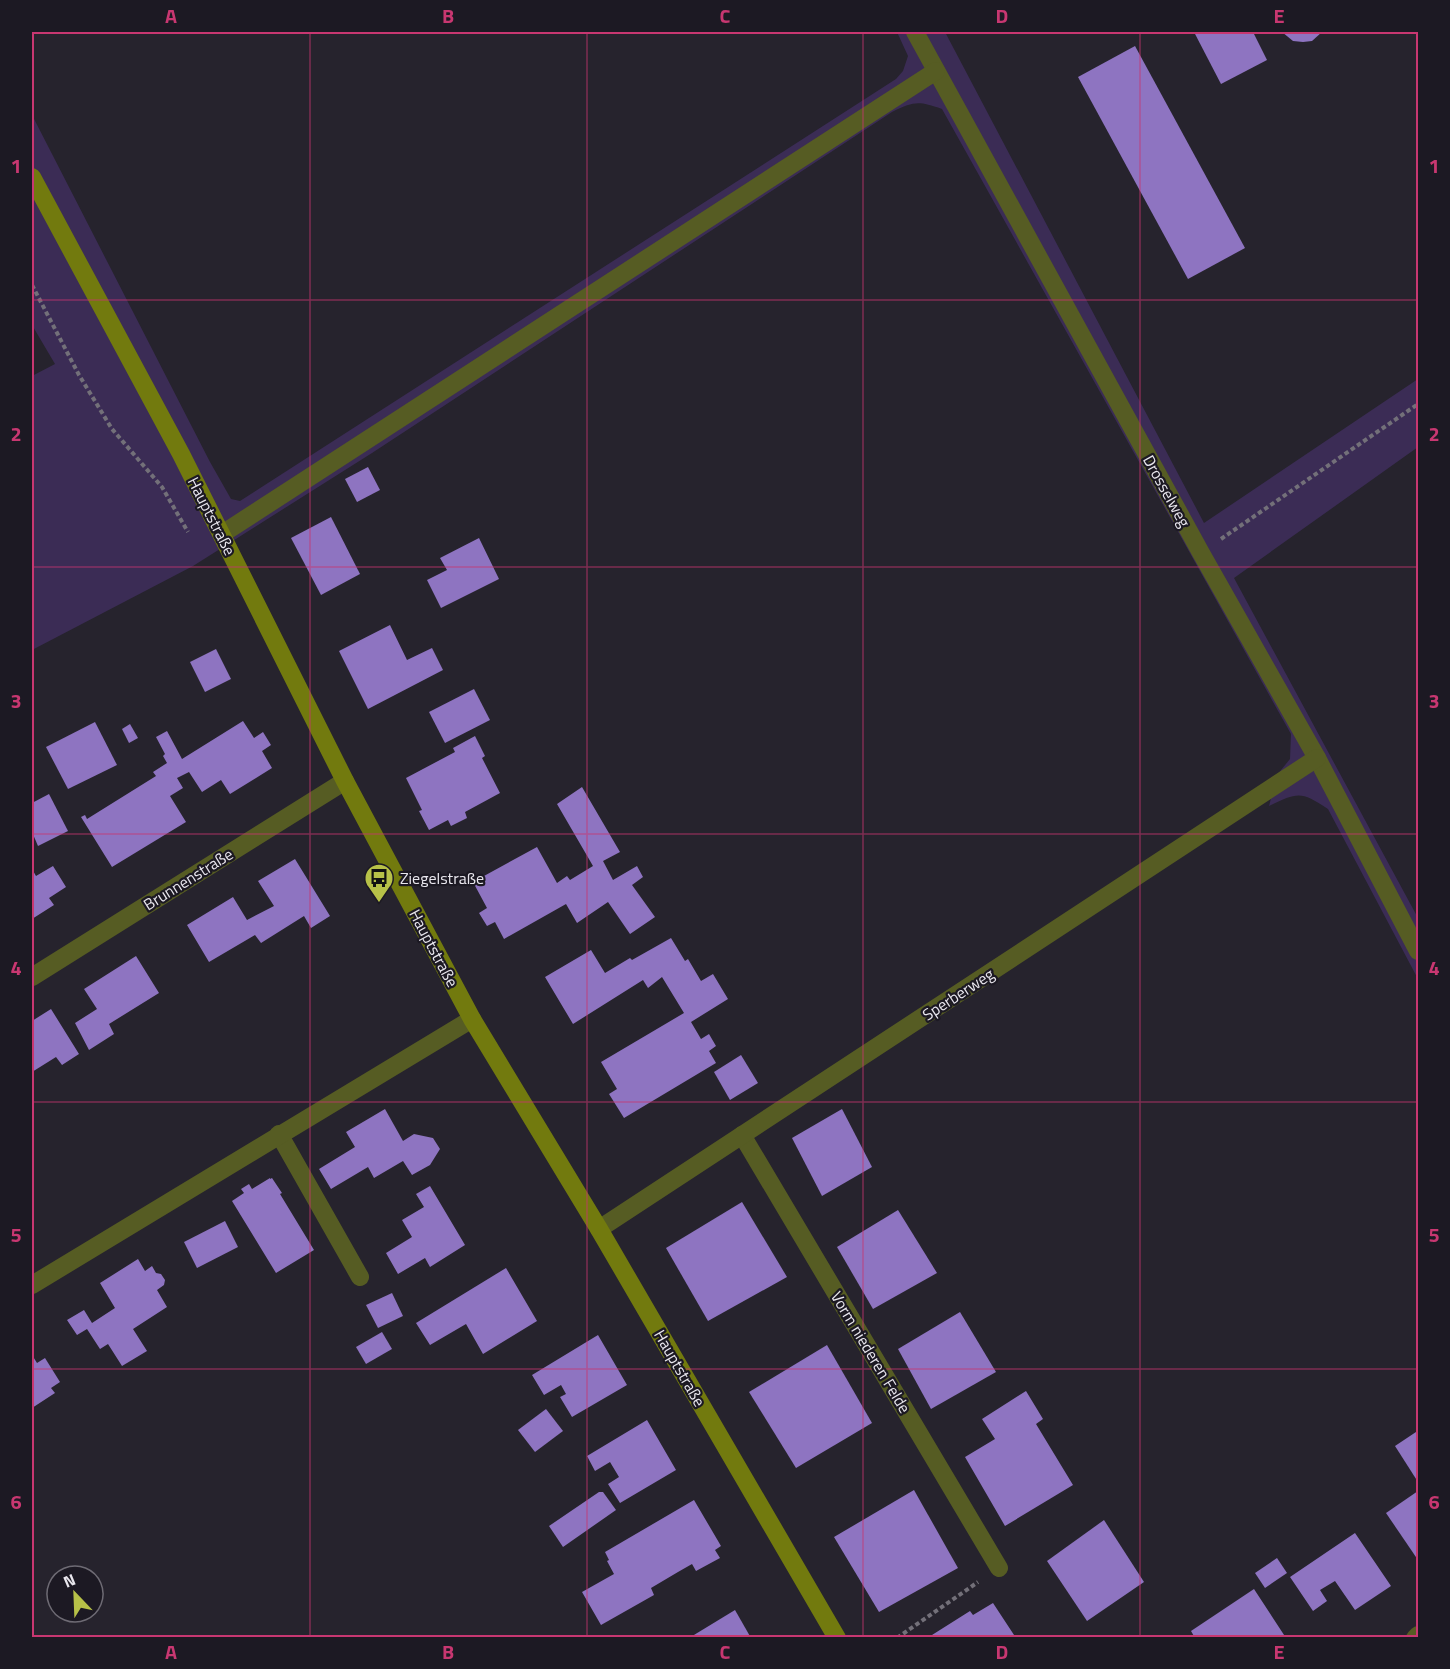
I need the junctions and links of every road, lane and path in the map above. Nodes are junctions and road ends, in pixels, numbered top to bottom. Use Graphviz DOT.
graph roads {
  1 [pos="915,32"];
  2 [pos="936,71"];
  3 [pos="32,177"];
  4 [pos="32,285"];
  5 [pos="1419,404"];
  6 [pos="222,534"];
  7 [pos="1201,553"];
  8 [pos="1317,758"];
  9 [pos="345,781"];
  10 [pos="1419,951"];
  11 [pos="32,977"];
  12 [pos="472,1019"];
  13 [pos="279,1134"];
  14 [pos="742,1135"];
  15 [pos="599,1229"];
  16 [pos="360,1277"];
  17 [pos="32,1285"];
  18 [pos="999,1568"];
  19 [pos="1419,1635"];
  20 [pos="837,1638"];
  21 [pos="897,1638"];
  22 [pos="1415,1638"];
  1 -- 2 [label="street, Drosselweg"];
  2 -- 6 [label="street"];
  2 -- 7 [label="street, Drosselweg"];
  3 -- 6 [label="main road, Hauptstraße"];
  4 -- 6 [label="path"];
  5 -- 7 [label="path"];
  6 -- 9 [label="main road, Hauptstraße"];
  7 -- 8 [label="street, Drosselweg"];
  8 -- 10 [label="street, Drosselweg"];
  8 -- 14 [label="street, Sperberweg"];
  9 -- 11 [label="street, Brunnenstraße"];
  9 -- 12 [label="main road, Hauptstraße"];
  12 -- 13 [label="street"];
  12 -- 15 [label="main road, Hauptstraße"];
  13 -- 16 [label="street"];
  13 -- 17 [label="street"];
  14 -- 15 [label="street, Sperberweg"];
  14 -- 18 [label="street, Vorm niederen Felde"];
  15 -- 20 [label="main road, Hauptstraße"];
  18 -- 21 [label="path"];
  19 -- 22 [label="street"];
}
